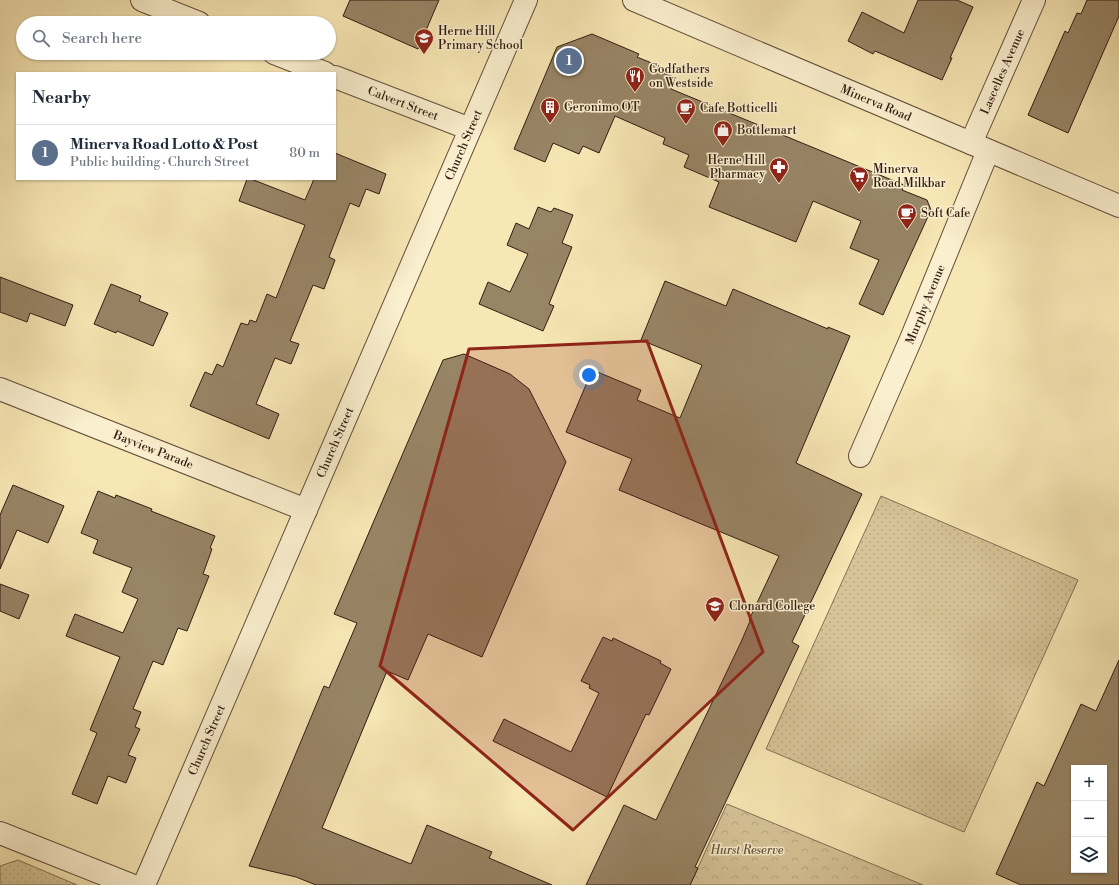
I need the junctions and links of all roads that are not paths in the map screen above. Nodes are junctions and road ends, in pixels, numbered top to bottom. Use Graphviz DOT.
graph roads {
  1 [pos="142,0"];
  2 [pos="526,0"];
  3 [pos="634,0"];
  4 [pos="1034,0"];
  5 [pos="182,16"];
  6 [pos="292,60"];
  7 [pos="322,72"];
  8 [pos="336,77"];
  9 [pos="470,129"];
  10 [pos="980,147"];
  11 [pos="1119,206"];
  12 [pos="0,390"];
  13 [pos="860,456"];
  14 [pos="306,510"];
  15 [pos="2,836"];
  16 [pos="131,885"];
  17 [pos="144,885"];
  1 -- 5 [label="street"];
  2 -- 9 [label="street, Church Street"];
  3 -- 10 [label="street, Minerva Road"];
  4 -- 10 [label="street, Lascelles Avenue"];
  6 -- 7 [label="street"];
  8 -- 9 [label="street, Calvert Street"];
  9 -- 14 [label="street, Church Street"];
  10 -- 11 [label="street, Minerva Road"];
  10 -- 13 [label="street, Murphy Avenue"];
  12 -- 14 [label="street, Bayview Parade"];
  14 -- 17 [label="street, Church Street"];
  15 -- 16 [label="street"];
}
